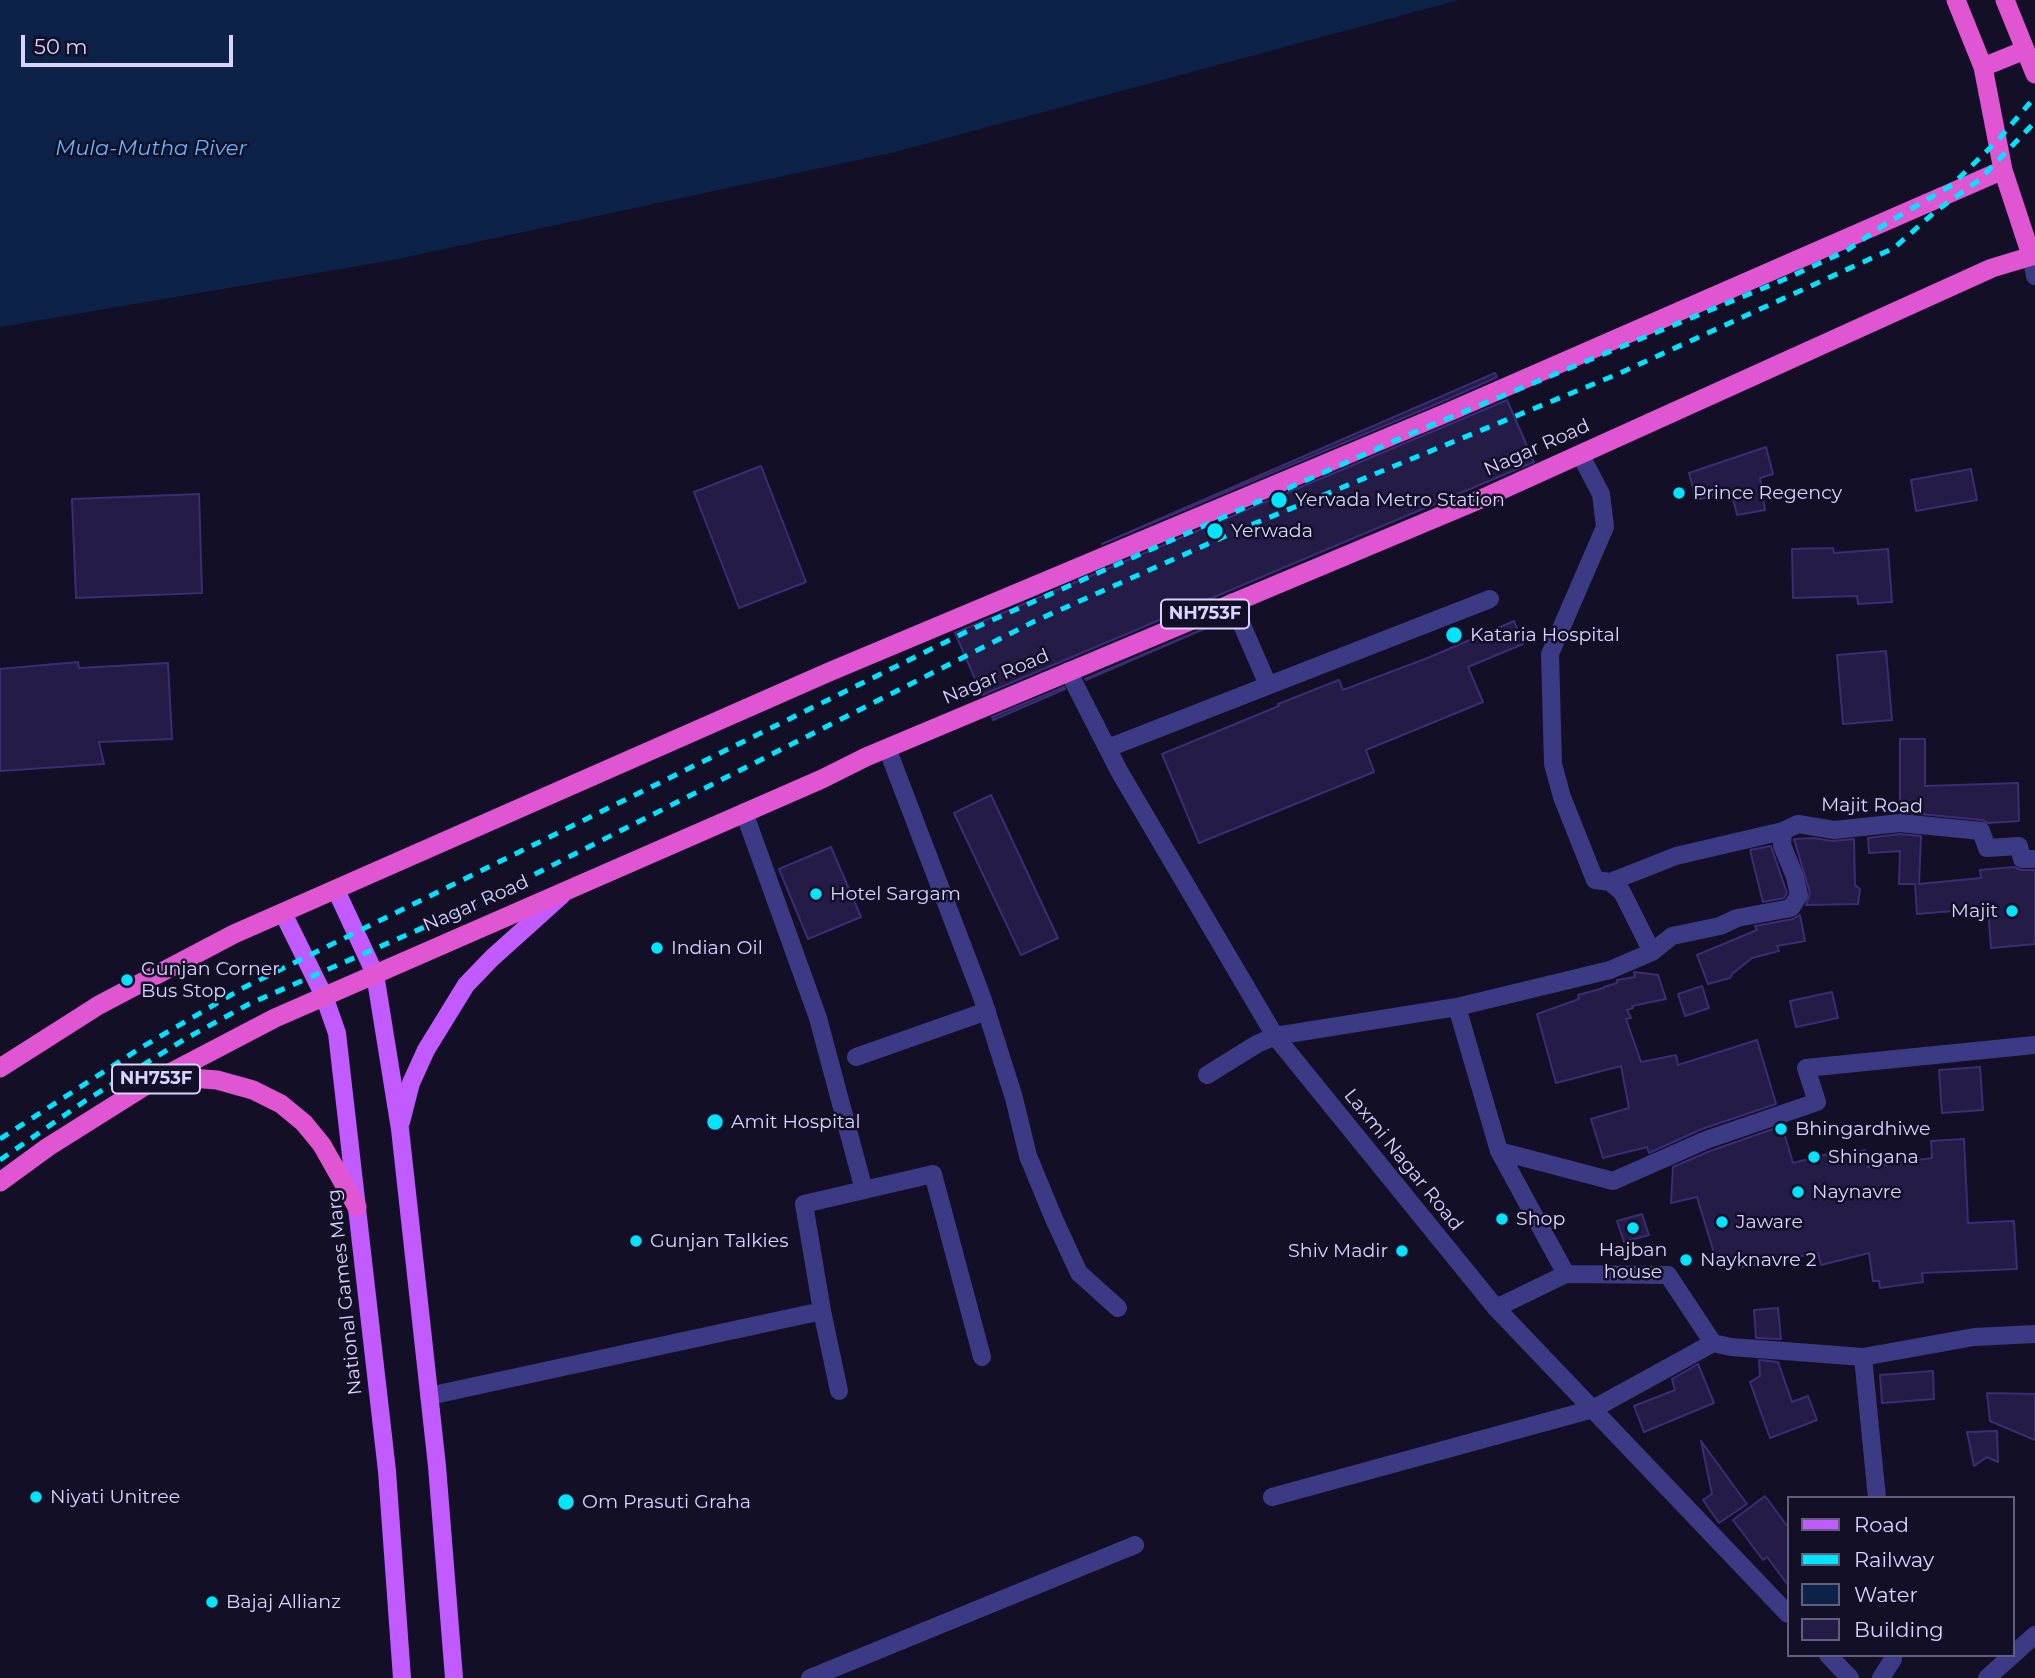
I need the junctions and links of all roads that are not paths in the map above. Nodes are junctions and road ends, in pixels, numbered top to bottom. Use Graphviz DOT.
graph roads {
  1 [pos="2006,2"];
  2 [pos="1958,6"];
  3 [pos="2025,50"];
  4 [pos="1983,67"];
  5 [pos="2035,74"];
  6 [pos="2003,170"];
  7 [pos="2033,255"];
  8 [pos="2035,276"];
  9 [pos="1580,454"];
  10 [pos="1490,599"];
  11 [pos="1232,602"];
  12 [pos="1068,671"];
  13 [pos="1268,685"];
  14 [pos="887,748"];
  15 [pos="1108,748"];
  16 [pos="744,812"];
  17 [pos="1783,831"];
  18 [pos="2035,859"];
  19 [pos="1611,882"];
  20 [pos="569,888"];
  21 [pos="336,890"];
  22 [pos="283,913"];
  23 [pos="1652,952"];
  24 [pos="375,974"];
  25 [pos="324,996"];
  26 [pos="1457,1007"];
  27 [pos="987,1012"];
  28 [pos="1275,1036"];
  29 [pos="2035,1045"];
  30 [pos="856,1056"];
  31 [pos="0,1068"];
  32 [pos="1207,1075"];
  33 [pos="162,1076"];
  34 [pos="400,1129"];
  35 [pos="1499,1151"];
  36 [pos="0,1182"];
  37 [pos="864,1190"];
  38 [pos="357,1207"];
  39 [pos="1566,1274"];
  40 [pos="1118,1308"];
  41 [pos="1496,1308"];
  42 [pos="822,1311"];
  43 [pos="2035,1334"];
  44 [pos="1713,1343"];
  45 [pos="982,1357"];
  46 [pos="1863,1357"];
  47 [pos="839,1391"];
  48 [pos="429,1396"];
  49 [pos="1593,1409"];
  50 [pos="1877,1496"];
  51 [pos="1272,1497"];
  52 [pos="1135,1545"];
  53 [pos="1786,1612"];
  54 [pos="2035,1635"];
  55 [pos="2014,1654"];
  56 [pos="1830,1657"];
  57 [pos="1893,1657"];
  58 [pos="2010,1657"];
  59 [pos="402,1678"];
  60 [pos="454,1678"];
  61 [pos="810,1678"];
  62 [pos="1850,1678"];
  63 [pos="1881,1678"];
  64 [pos="1987,1678"];
  1 -- 3 [label="highway"];
  2 -- 4 [label="highway"];
  3 -- 4 [label="highway"];
  3 -- 5 [label="highway"];
  4 -- 6 [label="highway"];
  6 -- 7 [label="highway"];
  6 -- 21 [label="highway"];
  7 -- 8 [label="street"];
  7 -- 9 [label="highway, Nagar Road / NH753F"];
  9 -- 11 [label="highway, Nagar Road / NH753F"];
  9 -- 19 [label="street"];
  10 -- 13 [label="street"];
  11 -- 12 [label="highway, Nagar Road / NH753F"];
  11 -- 13 [label="street"];
  12 -- 14 [label="highway, Nagar Road / NH753F"];
  12 -- 15 [label="street, Laxmi Nagar Road"];
  13 -- 15 [label="street"];
  14 -- 16 [label="highway, Nagar Road / NH753F"];
  14 -- 27 [label="street"];
  15 -- 28 [label="street, Laxmi Nagar Road"];
  16 -- 20 [label="highway, Nagar Road / NH753F"];
  16 -- 37 [label="street"];
  17 -- 18 [label="street, Majit Road"];
  17 -- 19 [label="street, Majit Road"];
  17 -- 23 [label="street"];
  19 -- 23 [label="street"];
  20 -- 24 [label="highway, Nagar Road / NH753F"];
  20 -- 34 [label="main road"];
  21 -- 22 [label="highway"];
  21 -- 24 [label="main road"];
  22 -- 25 [label="main road, National Games Marg"];
  22 -- 31 [label="highway"];
  23 -- 26 [label="street"];
  24 -- 25 [label="highway, Nagar Road / NH753F"];
  24 -- 34 [label="main road"];
  25 -- 33 [label="highway, Nagar Road / NH753F"];
  25 -- 38 [label="main road, National Games Marg"];
  26 -- 28 [label="street"];
  26 -- 35 [label="street"];
  27 -- 30 [label="street"];
  27 -- 40 [label="street"];
  28 -- 32 [label="street"];
  28 -- 41 [label="street, Laxmi Nagar Road"];
  29 -- 35 [label="street"];
  33 -- 36 [label="highway, Nagar Road / NH753F"];
  33 -- 38 [label="highway"];
  34 -- 48 [label="main road"];
  35 -- 39 [label="street"];
  37 -- 42 [label="street"];
  37 -- 45 [label="street"];
  38 -- 59 [label="main road, National Games Marg"];
  39 -- 41 [label="street"];
  39 -- 44 [label="street"];
  41 -- 49 [label="street, Laxmi Nagar Road"];
  42 -- 47 [label="street"];
  42 -- 48 [label="street"];
  43 -- 46 [label="street"];
  44 -- 46 [label="street"];
  44 -- 49 [label="street"];
  46 -- 50 [label="street"];
  48 -- 60 [label="main road"];
  49 -- 51 [label="street"];
  49 -- 53 [label="street, Laxmi Nagar Road"];
  52 -- 61 [label="street"];
  54 -- 55 [label="street"];
  56 -- 62 [label="street"];
  57 -- 63 [label="street"];
  58 -- 64 [label="street"];
}
